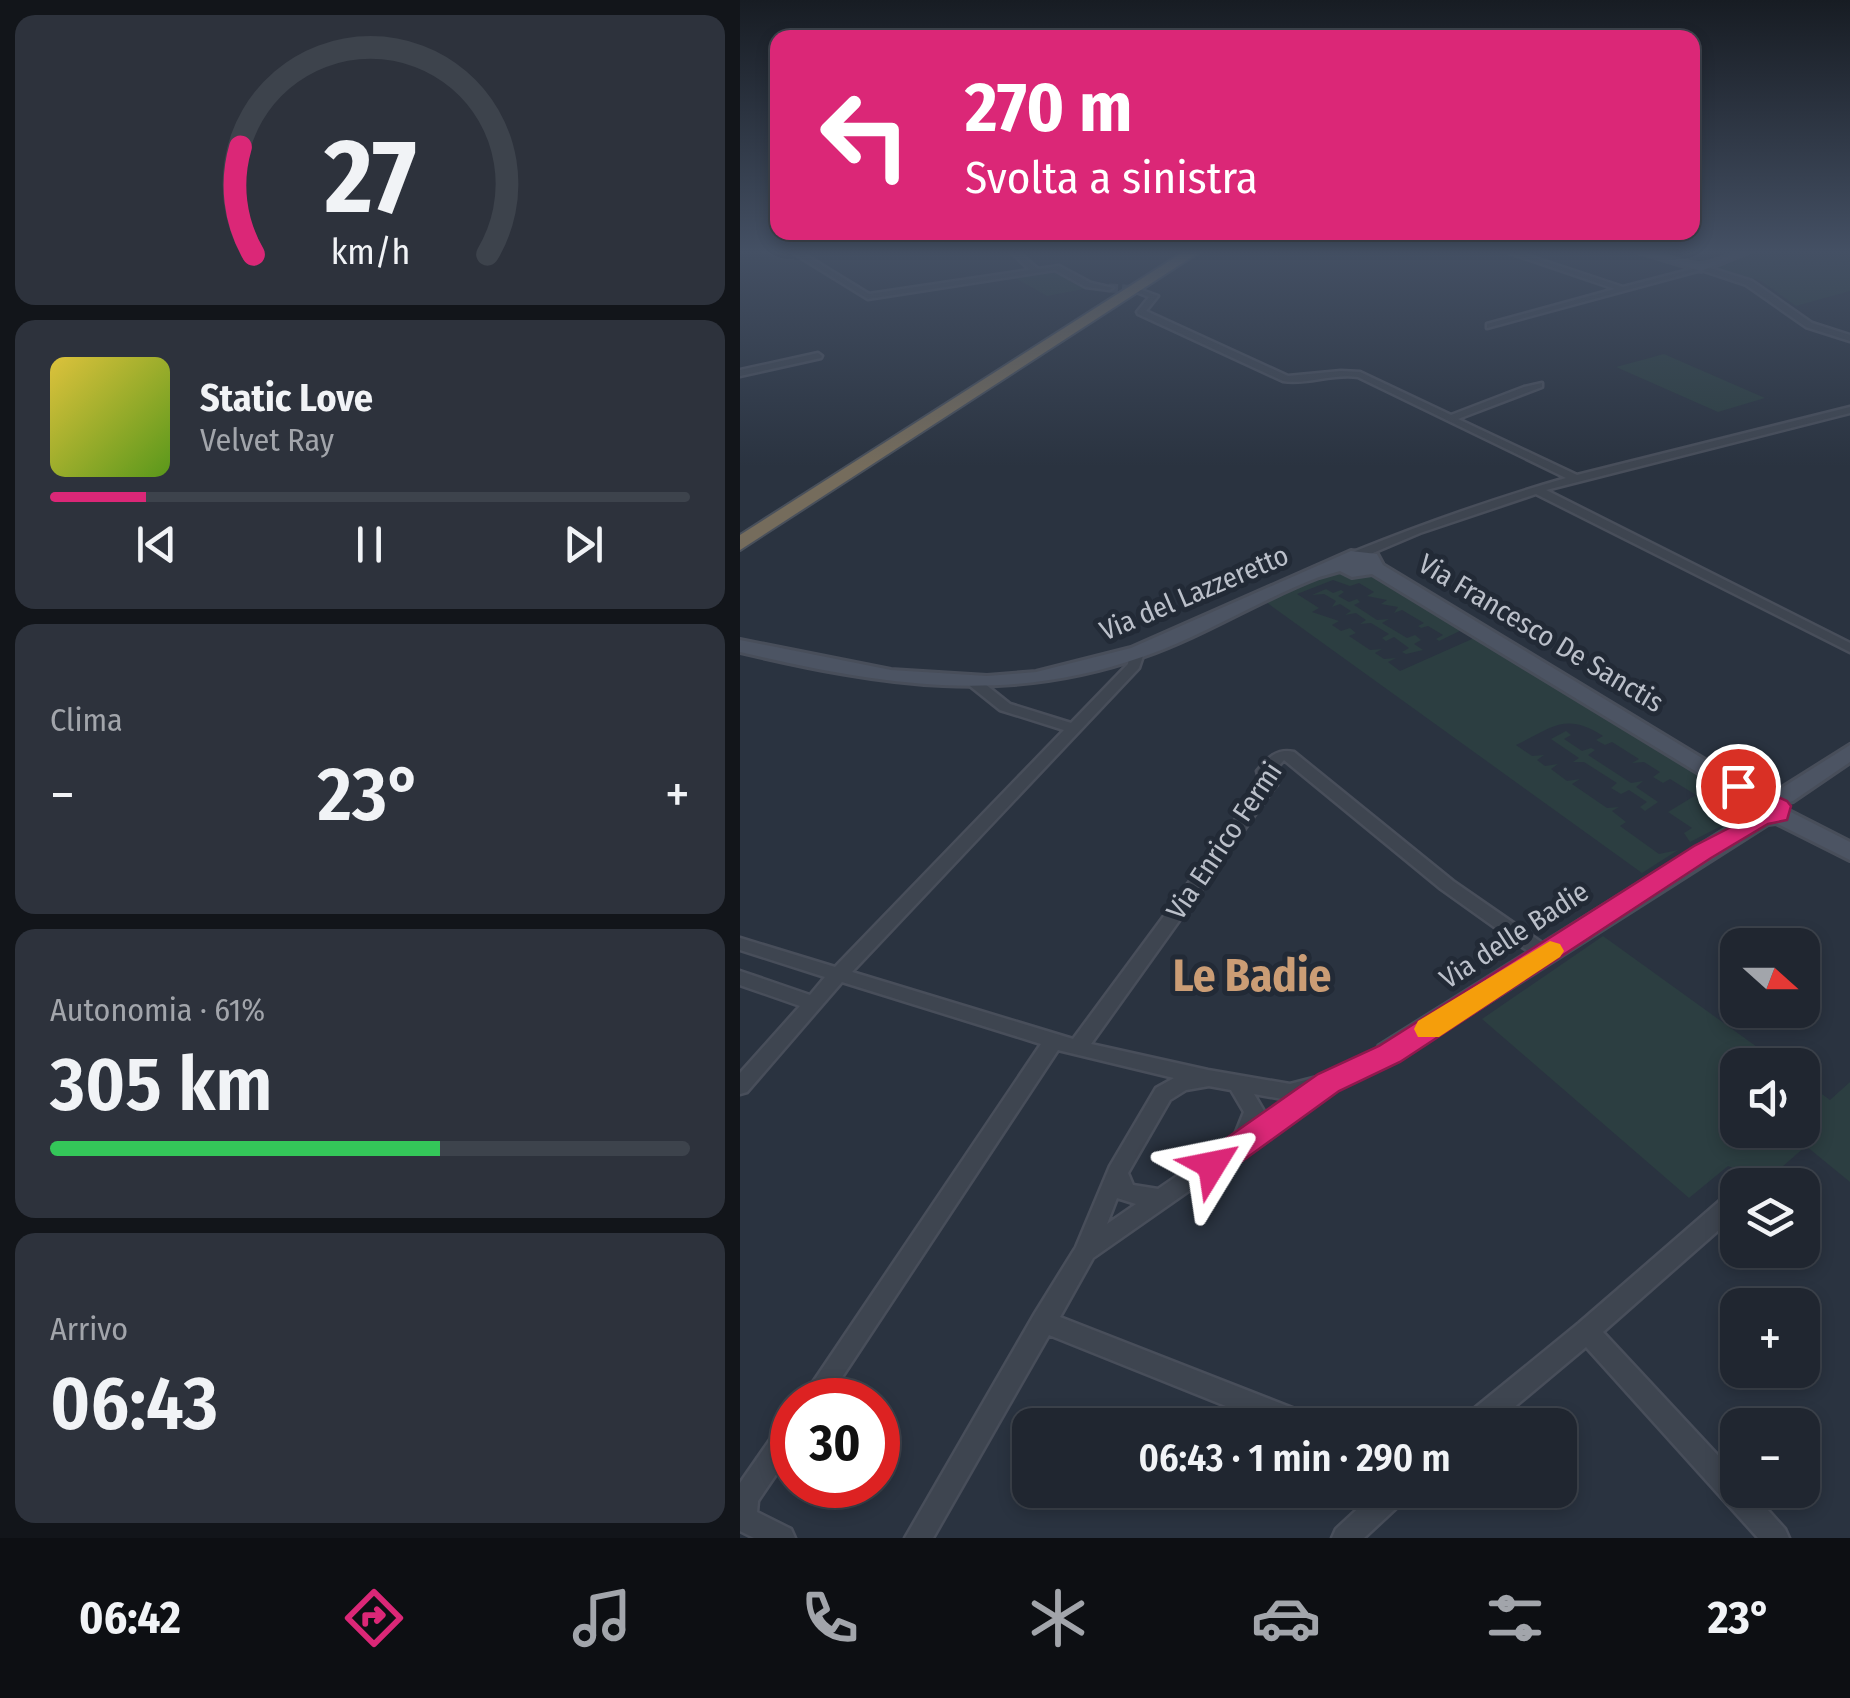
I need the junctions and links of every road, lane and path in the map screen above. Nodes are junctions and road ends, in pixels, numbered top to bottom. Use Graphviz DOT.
graph roads {
  1 [pos="1062,323"];
  2 [pos="1083,323"];
  3 [pos="1164,323"];
  4 [pos="1502,323"];
  5 [pos="1806,323"];
  6 [pos="1490,326"];
  7 [pos="1850,338"];
  8 [pos="818,356"];
  9 [pos="740,373"];
  10 [pos="1540,385"];
  11 [pos="1850,410"];
  12 [pos="1450,418"];
  13 [pos="1576,480"];
  14 [pos="1539,491"];
  15 [pos="740,526"];
  16 [pos="740,544"];
  17 [pos="1366,563"];
  18 [pos="740,646"];
  19 [pos="1850,648"];
  20 [pos="1137,653"];
  21 [pos="974,683"];
  22 [pos="1072,728"];
  23 [pos="1850,752"];
  24 [pos="1758,809"];
  25 [pos="1850,852"];
  26 [pos="740,944"];
  27 [pos="1545,954"];
  28 [pos="838,974"];
  29 [pos="740,978"];
  30 [pos="813,1003"];
  31 [pos="1053,1042"];
  32 [pos="1076,1048"];
  33 [pos="1389,1054"];
  34 [pos="1154,1063"];
  35 [pos="1210,1078"];
  36 [pos="1328,1082"];
  37 [pos="740,1086"];
  38 [pos="1238,1086"];
  39 [pos="1163,1094"];
  40 [pos="1236,1148"];
  41 [pos="1117,1172"];
  42 [pos="1159,1200"];
  43 [pos="1720,1216"];
  44 [pos="1085,1252"];
  45 [pos="1044,1322"];
  46 [pos="1588,1331"];
  47 [pos="828,1378"];
  48 [pos="1261,1408"];
  49 [pos="1495,1408"];
  50 [pos="770,1462"];
  51 [pos="1378,1508"];
  52 [pos="782,1538"];
  53 [pos="918,1538"];
  54 [pos="1345,1538"];
  55 [pos="1776,1538"];
  1 -- 15 [label="highway"];
  2 -- 16 [label="highway"];
  3 -- 12 [label="street"];
  4 -- 6 [label="street"];
  5 -- 7 [label="street"];
  8 -- 9 [label="street"];
  10 -- 12 [label="street"];
  11 -- 13 [label="street, Via del Lazzeretto"];
  12 -- 13 [label="street"];
  13 -- 14 [label="street, Via del Lazzeretto"];
  14 -- 17 [label="street, Via del Lazzeretto"];
  14 -- 19 [label="street"];
  17 -- 20 [label="street, Via del Lazzeretto"];
  17 -- 24 [label="street, Via Francesco De Sanctis"];
  18 -- 21 [label="street, Via del Lazzeretto"];
  20 -- 21 [label="street, Via del Lazzeretto"];
  20 -- 22 [label="street"];
  21 -- 22 [label="street"];
  22 -- 28 [label="street"];
  23 -- 24 [label="street, Via delle Badie"];
  24 -- 25 [label="street"];
  24 -- 27 [label="street, Via delle Badie"];
  26 -- 28 [label="street, Via delle Badie"];
  27 -- 32 [label="street, Via Enrico Fermi"];
  27 -- 33 [label="street, Via delle Badie"];
  28 -- 30 [label="street"];
  28 -- 31 [label="street, Via delle Badie"];
  29 -- 30 [label="street"];
  30 -- 37 [label="street"];
  31 -- 32 [label="street, Via delle Badie"];
  31 -- 47 [label="street"];
  32 -- 34 [label="street, Via delle Badie"];
  33 -- 36 [label="street, Via delle Badie"];
  34 -- 35 [label="street, Via delle Badie"];
  34 -- 39 [label="street"];
  35 -- 38 [label="street, Via delle Badie"];
  35 -- 39 [label="street"];
  36 -- 38 [label="street, Via delle Badie"];
  36 -- 40 [label="street, Via delle Badie"];
  38 -- 40 [label="street"];
  39 -- 41 [label="street, Via delle Badie"];
  40 -- 42 [label="street, Via delle Badie"];
  41 -- 42 [label="street"];
  41 -- 44 [label="street, Via delle Badie"];
  42 -- 44 [label="street, Via delle Badie"];
  43 -- 46 [label="street"];
  44 -- 45 [label="street, Via delle Badie"];
  45 -- 48 [label="street"];
  45 -- 53 [label="street, Via delle Badie"];
  46 -- 49 [label="street"];
  46 -- 55 [label="street"];
  50 -- 52 [label="street"];
  51 -- 54 [label="street"];
}
